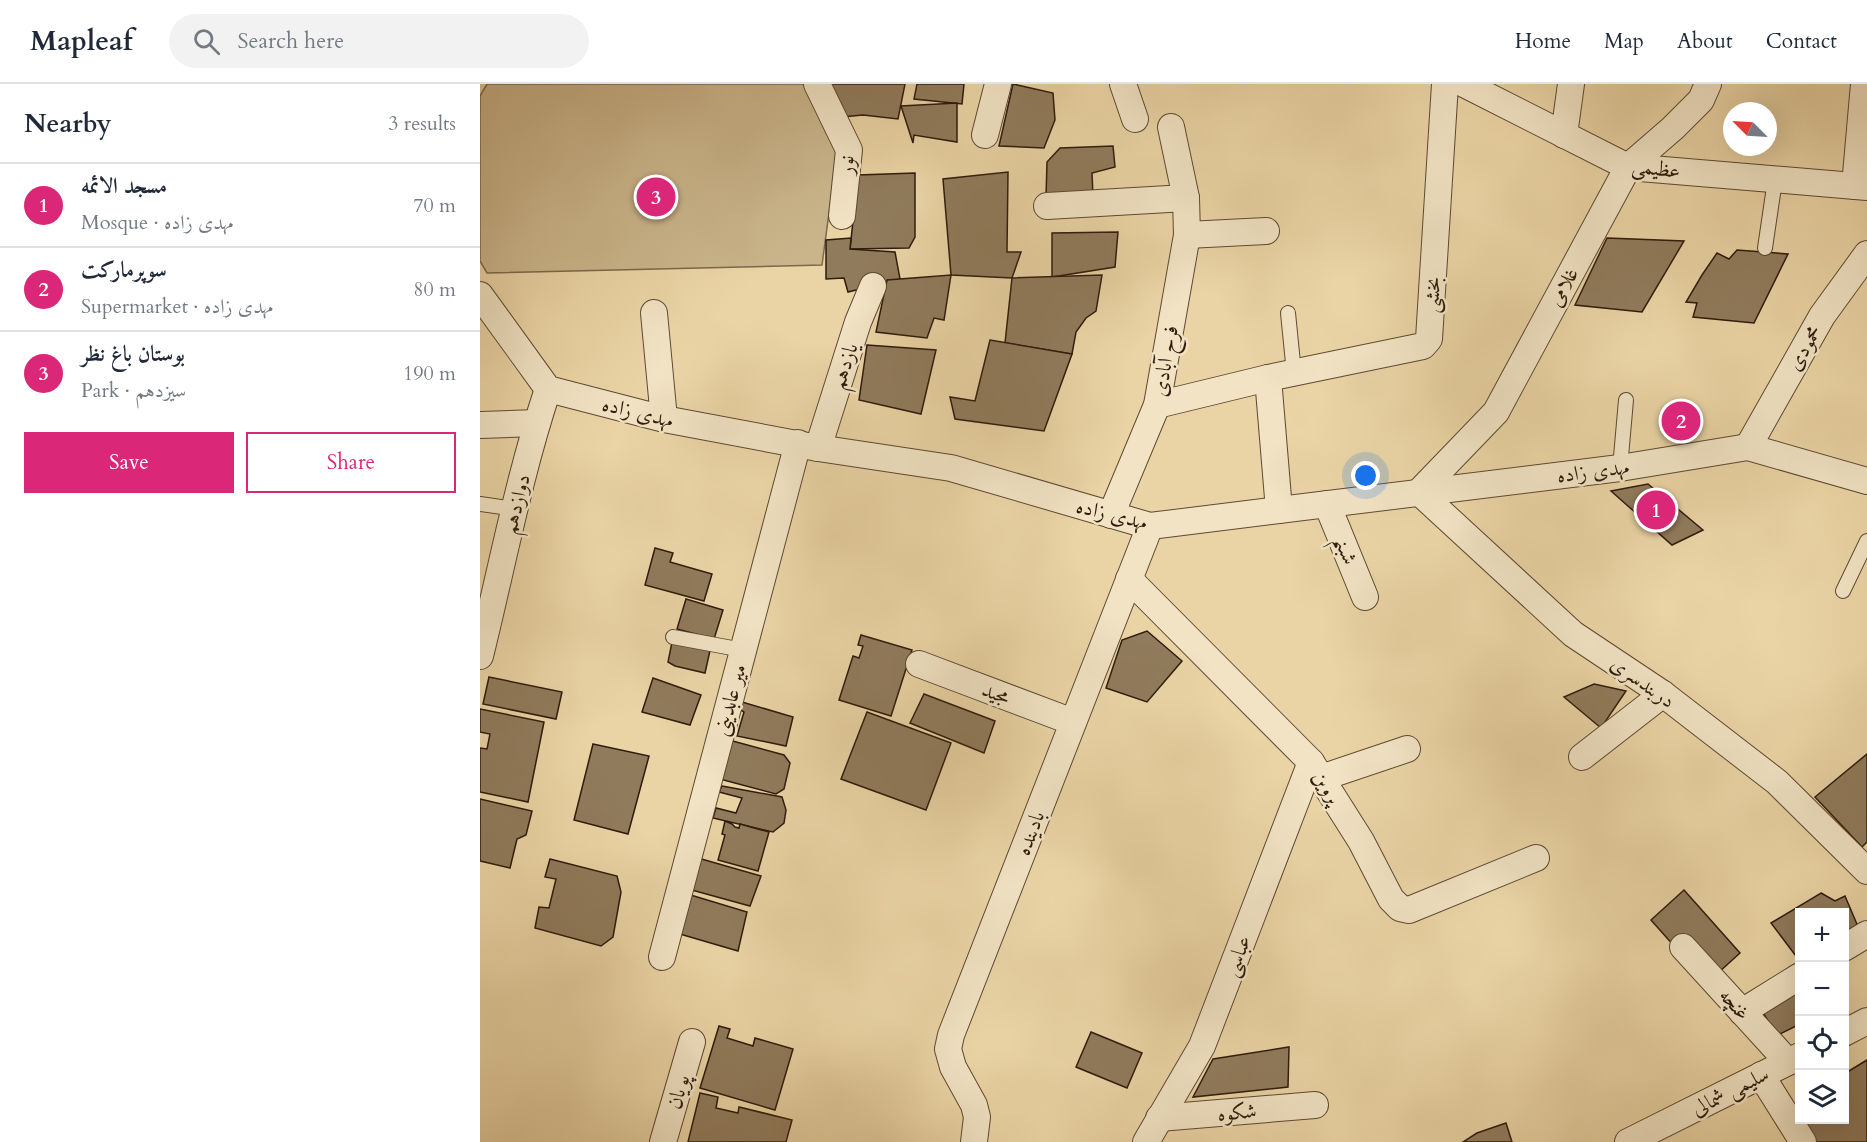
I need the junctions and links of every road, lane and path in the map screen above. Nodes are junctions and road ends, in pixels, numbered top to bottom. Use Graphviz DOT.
graph roads {
  1 [pos="817,84"];
  2 [pos="998,84"];
  3 [pos="1123,84"];
  4 [pos="1445,84"];
  5 [pos="1464,84"];
  6 [pos="1571,84"];
  7 [pos="1708,84"];
  8 [pos="1864,84"];
  9 [pos="1135,119"];
  10 [pos="1171,127"];
  11 [pos="985,135"];
  12 [pos="1564,135"];
  13 [pos="1628,167"];
  14 [pos="1775,180"];
  15 [pos="1861,187"];
  16 [pos="1186,198"];
  17 [pos="1047,206"];
  18 [pos="842,216"];
  19 [pos="1266,231"];
  20 [pos="1187,235"];
  21 [pos="1765,248"];
  22 [pos="1867,254"];
  23 [pos="873,286"];
  24 [pos="480,295"];
  25 [pos="1288,313"];
  26 [pos="654,314"];
  27 [pos="1294,373"];
  28 [pos="1268,378"];
  29 [pos="548,389"];
  30 [pos="1626,400"];
  31 [pos="1157,405"];
  32 [pos="664,419"];
  33 [pos="537,423"];
  34 [pos="480,425"];
  35 [pos="808,445"];
  36 [pos="1748,447"];
  37 [pos="1620,468"];
  38 [pos="1867,481"];
  39 [pos="1419,492"];
  40 [pos="480,504"];
  41 [pos="1327,504"];
  42 [pos="515,509"];
  43 [pos="1279,510"];
  44 [pos="1111,515"];
  45 [pos="1150,526"];
  46 [pos="1867,542"];
  47 [pos="1130,579"];
  48 [pos="1843,591"];
  49 [pos="1365,597"];
  50 [pos="484,625"];
  51 [pos="673,637"];
  52 [pos="743,650"];
  53 [pos="480,656"];
  54 [pos="919,664"];
  55 [pos="1663,694"];
  56 [pos="1073,722"];
  57 [pos="1407,749"];
  58 [pos="1582,757"];
  59 [pos="1316,770"];
  60 [pos="1536,858"];
  61 [pos="1867,871"];
  62 [pos="1867,934"];
  63 [pos="1849,945"];
  64 [pos="1683,947"];
  65 [pos="662,957"];
  66 [pos="1795,979"];
  67 [pos="1742,1012"];
  68 [pos="1867,1021"];
  69 [pos="1849,1031"];
  70 [pos="692,1042"];
  71 [pos="1794,1059"];
  72 [pos="1761,1075"];
  73 [pos="1315,1105"];
  74 [pos="1159,1118"];
  75 [pos="663,1142"];
  76 [pos="974,1142"];
  77 [pos="1146,1142"];
  78 [pos="1628,1142"];
  79 [pos="1803,1142"];
  1 -- 18 [label="street, نور"];
  2 -- 11 [label="street"];
  3 -- 9 [label="street"];
  4 -- 27 [label="street, بخشی"];
  5 -- 12 [label="street, عظیمی"];
  6 -- 12 [label="street"];
  7 -- 13 [label="street, غلامی"];
  8 -- 15 [label="street"];
  10 -- 16 [label="street, فرح آبادی"];
  12 -- 13 [label="street, عظیمی"];
  13 -- 14 [label="street, عظیمی"];
  13 -- 39 [label="street, غلامی"];
  14 -- 15 [label="street, عظیمی"];
  14 -- 21 [label="lane"];
  16 -- 17 [label="street"];
  16 -- 20 [label="street, فرح آبادی"];
  19 -- 20 [label="street"];
  20 -- 31 [label="street, فرح آبادی"];
  22 -- 36 [label="street, محمودی"];
  23 -- 35 [label="street, یازدهم"];
  24 -- 29 [label="street"];
  25 -- 27 [label="lane"];
  26 -- 32 [label="street"];
  27 -- 28 [label="street, بخشی"];
  28 -- 31 [label="street, بخشی"];
  28 -- 43 [label="street"];
  29 -- 32 [label="street, مهدی زاده"];
  29 -- 33 [label="street, دوازدهم"];
  30 -- 37 [label="lane"];
  31 -- 44 [label="street, فرح آبادی"];
  32 -- 35 [label="street, مهدی زاده"];
  33 -- 34 [label="street"];
  33 -- 42 [label="street, دوازدهم"];
  35 -- 44 [label="street, مهدی زاده"];
  35 -- 52 [label="street, میر عابدینی"];
  36 -- 37 [label="street, مهدی زاده"];
  36 -- 38 [label="street, مهدی زاده"];
  37 -- 39 [label="street, مهدی زاده"];
  39 -- 41 [label="street, مهدی زاده"];
  39 -- 55 [label="street, دربندسری"];
  40 -- 42 [label="lane"];
  41 -- 43 [label="street, مهدی زاده"];
  41 -- 49 [label="street, شبنم"];
  42 -- 50 [label="street, دوازدهم"];
  43 -- 45 [label="street, مهدی زاده"];
  44 -- 45 [label="street, مهدی زاده"];
  45 -- 47 [label="street, بادینده"];
  46 -- 48 [label="lane"];
  47 -- 56 [label="street, بادینده"];
  47 -- 59 [label="street, پروین"];
  50 -- 53 [label="street, دوازدهم"];
  51 -- 52 [label="lane"];
  52 -- 65 [label="street, میر عابدینی"];
  54 -- 56 [label="street, مجید"];
  55 -- 58 [label="street"];
  55 -- 61 [label="street, دربندسری"];
  56 -- 76 [label="street, بادینده"];
  57 -- 59 [label="street"];
  59 -- 60 [label="street, پروین"];
  59 -- 74 [label="street, عباسی"];
  62 -- 63 [label="street"];
  64 -- 67 [label="street, غنچه"];
  66 -- 67 [label="street"];
  67 -- 71 [label="street, غنچه"];
  68 -- 69 [label="street"];
  70 -- 75 [label="street, پویان"];
  71 -- 72 [label="street, سلیمی شمالی"];
  72 -- 78 [label="street, سلیمی شمالی"];
  72 -- 79 [label="street"];
  73 -- 74 [label="street, شکوه"];
  74 -- 77 [label="street, عباسی"];
}
